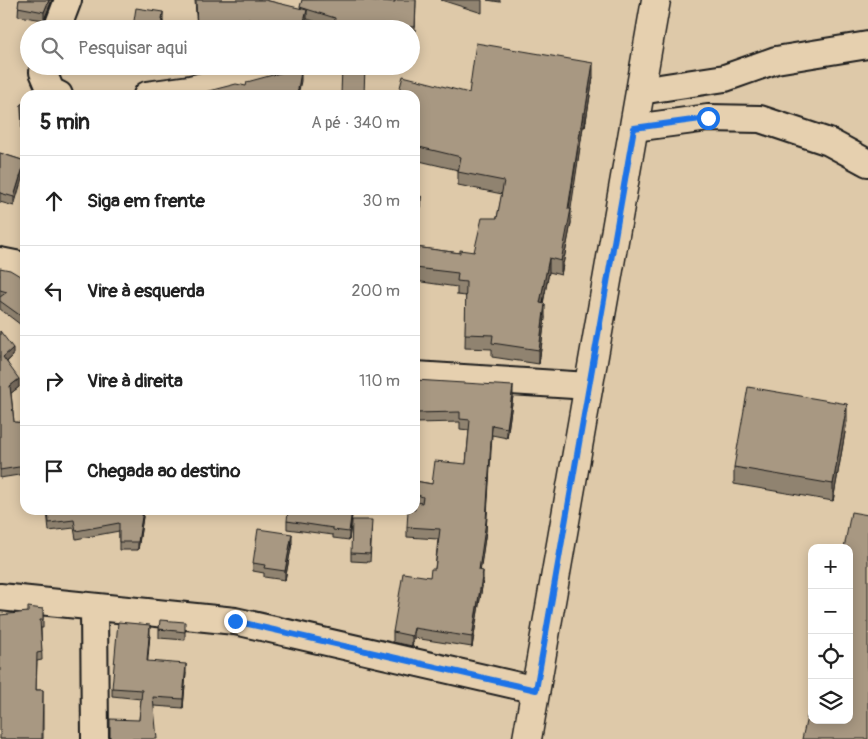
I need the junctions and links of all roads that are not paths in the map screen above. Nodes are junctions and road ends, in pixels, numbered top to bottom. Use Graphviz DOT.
graph roads {
  1 [pos="68,0"];
  2 [pos="656,0"];
  3 [pos="60,20"];
  4 [pos="868,45"];
  5 [pos="44,75"];
  6 [pos="251,75"];
  7 [pos="51,90"];
  8 [pos="183,90"];
  9 [pos="640,91"];
  10 [pos="634,128"];
  11 [pos="868,163"];
  12 [pos="0,261"];
  13 [pos="20,265"];
  14 [pos="420,375"];
  15 [pos="589,386"];
  16 [pos="0,597"];
  17 [pos="94,607"];
  18 [pos="536,690"];
  19 [pos="95,739"];
  20 [pos="527,739"];
  1 -- 3 [label="street"];
  2 -- 9 [label="main road"];
  4 -- 9 [label="street"];
  5 -- 7 [label="street"];
  6 -- 8 [label="street"];
  9 -- 10 [label="main road"];
  10 -- 11 [label="street"];
  10 -- 15 [label="main road"];
  12 -- 13 [label="street"];
  14 -- 15 [label="street"];
  15 -- 18 [label="main road"];
  16 -- 17 [label="street"];
  17 -- 18 [label="street"];
  17 -- 19 [label="street"];
  18 -- 20 [label="main road"];
}
